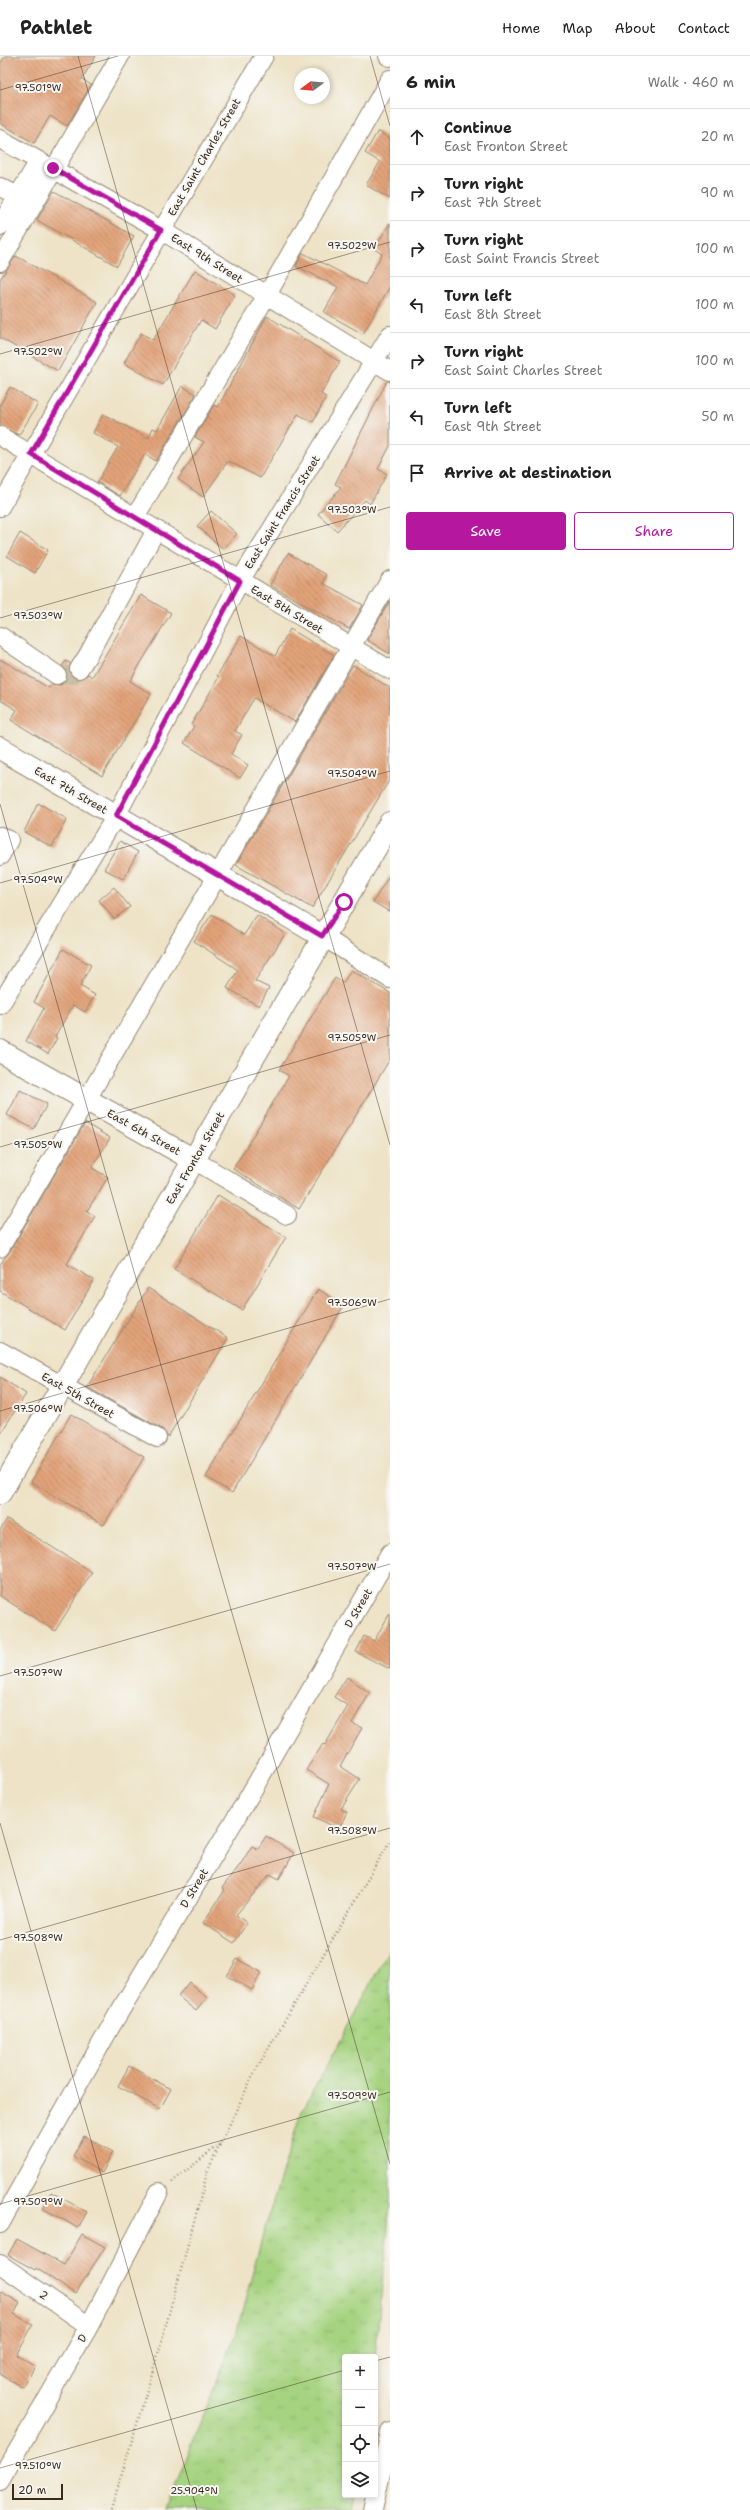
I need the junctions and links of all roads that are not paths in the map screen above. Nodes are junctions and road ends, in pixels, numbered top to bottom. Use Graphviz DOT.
graph roads {
  1 [pos="120,56"];
  2 [pos="264,56"];
  3 [pos="390,79"];
  4 [pos="0,139"];
  5 [pos="46,165"];
  6 [pos="0,187"];
  7 [pos="18,196"];
  8 [pos="0,226"];
  9 [pos="161,230"];
  10 [pos="0,262"];
  11 [pos="267,295"];
  12 [pos="390,335"];
  13 [pos="374,362"];
  14 [pos="390,371"];
  15 [pos="0,436"];
  16 [pos="31,454"];
  17 [pos="0,507"];
  18 [pos="135,517"];
  19 [pos="156,530"];
  20 [pos="390,580"];
  21 [pos="240,581"];
  22 [pos="0,636"];
  23 [pos="351,647"];
  24 [pos="79,669"];
  25 [pos="390,670"];
  26 [pos="57,675"];
  27 [pos="2,754"];
  28 [pos="116,816"];
  29 [pos="390,823"];
  30 [pos="0,836"];
  31 [pos="0,856"];
  32 [pos="218,875"];
  33 [pos="322,936"];
  34 [pos="390,979"];
  35 [pos="0,1005"];
  36 [pos="0,1051"];
  37 [pos="86,1099"];
  38 [pos="194,1160"];
  39 [pos="287,1215"];
  40 [pos="0,1248"];
  41 [pos="0,1351"];
  42 [pos="61,1387"];
  43 [pos="157,1438"];
  44 [pos="0,1493"];
  45 [pos="390,1552"];
  46 [pos="159,2192"];
  47 [pos="0,2224"];
  48 [pos="0,2264"];
  49 [pos="89,2326"];
  50 [pos="390,2432"];
  51 [pos="0,2481"];
  52 [pos="373,2510"];
  1 -- 5 [label="street"];
  2 -- 9 [label="street, East Saint Charles Street"];
  3 -- 11 [label="street"];
  4 -- 5 [label="street, East 9th Street"];
  5 -- 7 [label="street"];
  5 -- 9 [label="street, East 9th Street"];
  5 -- 10 [label="street"];
  6 -- 7 [label="street"];
  7 -- 8 [label="street"];
  9 -- 11 [label="street, East 9th Street"];
  9 -- 16 [label="street, East Saint Charles Street"];
  11 -- 13 [label="street, East 9th Street"];
  11 -- 18 [label="street"];
  12 -- 13 [label="street, East Saint Francis Street"];
  13 -- 14 [label="street, East 9th Street"];
  13 -- 21 [label="street, East Saint Francis Street"];
  15 -- 16 [label="street, East 8th Street"];
  16 -- 17 [label="street, East Saint Charles Street"];
  16 -- 18 [label="street, East 8th Street"];
  18 -- 19 [label="street, East 8th Street"];
  19 -- 21 [label="street, East 8th Street"];
  19 -- 24 [label="street"];
  20 -- 23 [label="street"];
  21 -- 23 [label="street, East 8th Street"];
  21 -- 28 [label="street, East Saint Francis Street"];
  22 -- 26 [label="street"];
  23 -- 25 [label="street, East 8th Street"];
  23 -- 32 [label="street"];
  27 -- 28 [label="main road, East 7th Street"];
  28 -- 32 [label="main road, East 7th Street"];
  28 -- 35 [label="street, East Saint Francis Street"];
  29 -- 33 [label="main road, East Fronton Street"];
  30 -- 31 [label="street"];
  32 -- 33 [label="main road, East 7th Street"];
  32 -- 37 [label="street"];
  33 -- 34 [label="street, East 7th Street"];
  33 -- 38 [label="main road, East Fronton Street"];
  36 -- 37 [label="main road, East 6th Street"];
  37 -- 38 [label="main road, East 6th Street"];
  37 -- 40 [label="street"];
  38 -- 39 [label="street, East 6th Street"];
  38 -- 42 [label="main road, East Fronton Street"];
  41 -- 42 [label="street, East 5th Street"];
  42 -- 43 [label="street, East 5th Street"];
  42 -- 44 [label="main road, East Fronton Street"];
  45 -- 47 [label="street, D Street"];
  46 -- 49 [label="street, D"];
  48 -- 49 [label="street, 2"];
  49 -- 51 [label="street, D"];
  50 -- 52 [label="street"];
}
